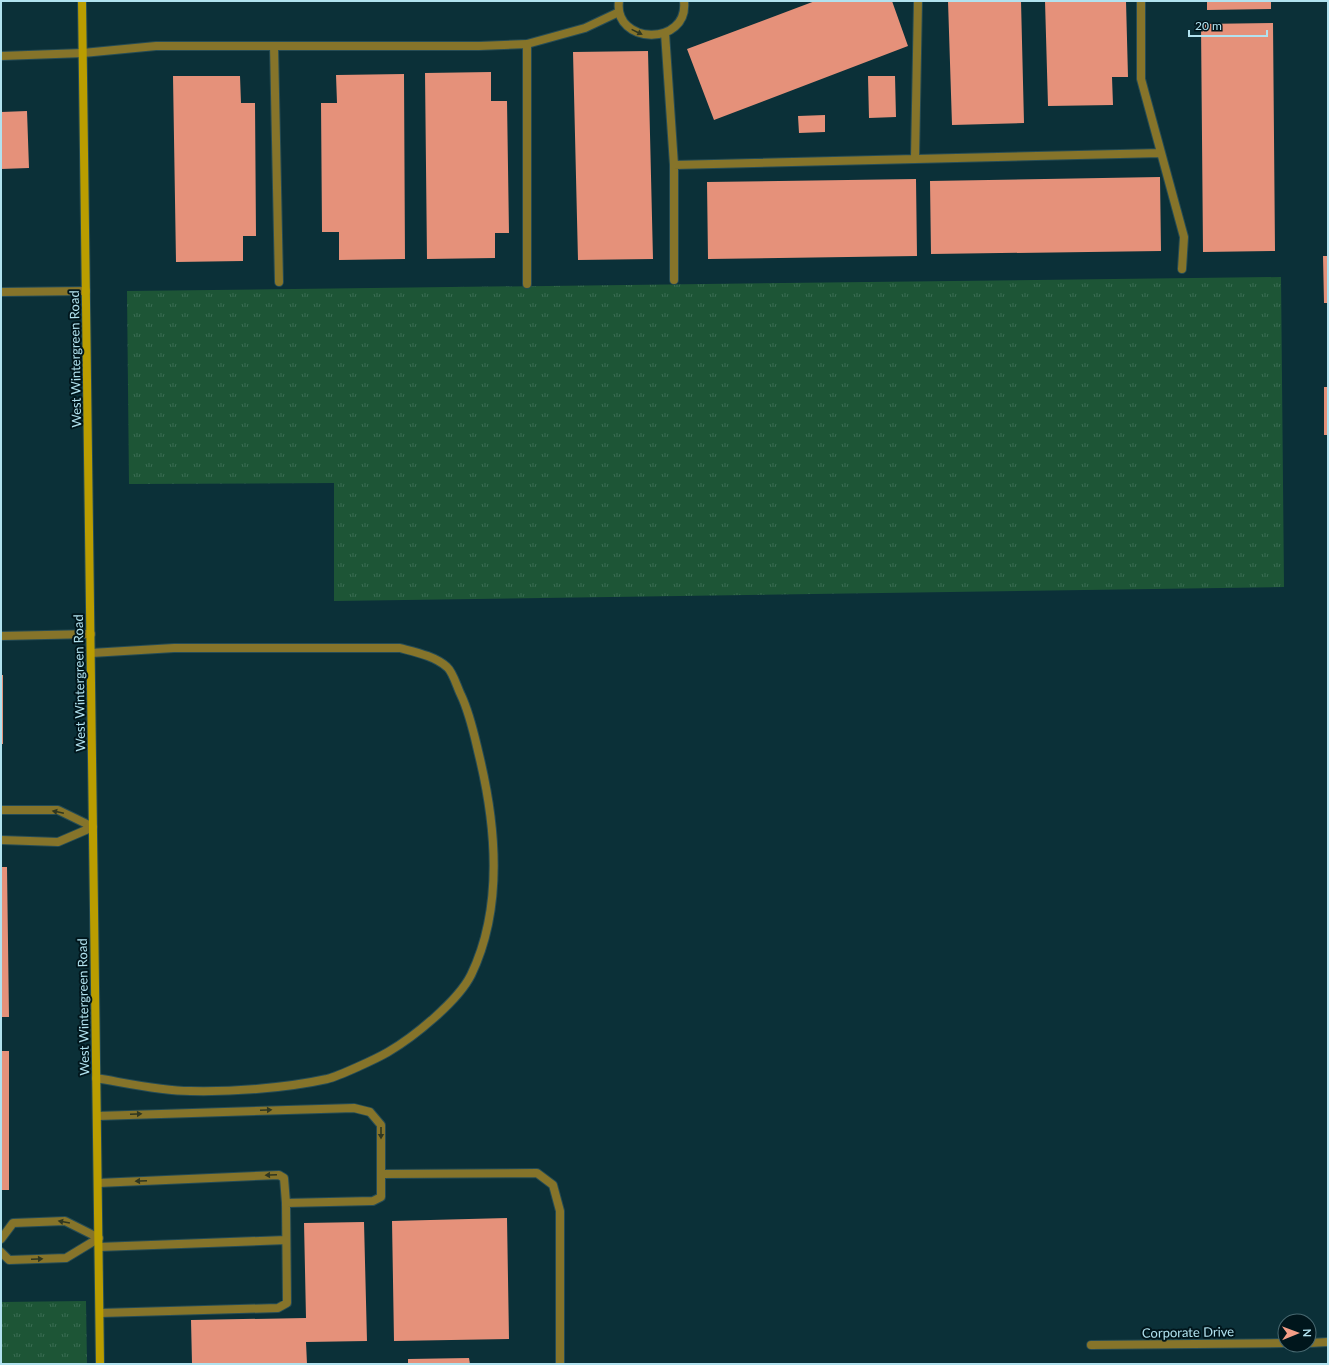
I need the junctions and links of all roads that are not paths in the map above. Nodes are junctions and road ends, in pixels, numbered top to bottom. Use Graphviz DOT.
graph roads {
  1 [pos="82,1"];
  2 [pos="619,1"];
  3 [pos="684,1"];
  4 [pos="918,1"];
  5 [pos="1141,1"];
  6 [pos="619,12"];
  7 [pos="665,33"];
  8 [pos="527,44"];
  9 [pos="274,46"];
  10 [pos="83,53"];
  11 [pos="1,56"];
  12 [pos="1161,153"];
  13 [pos="915,158"];
  14 [pos="674,165"];
  15 [pos="1182,269"];
  16 [pos="674,280"];
  17 [pos="279,282"];
  18 [pos="527,284"];
  19 [pos="86,291"];
  20 [pos="1,292"];
  21 [pos="91,634"];
  22 [pos="1,636"];
  23 [pos="91,653"];
  24 [pos="1,810"];
  25 [pos="93,827"];
  26 [pos="1,840"];
  27 [pos="96,1078"];
  28 [pos="97,1116"];
  29 [pos="381,1174"];
  30 [pos="98,1183"];
  31 [pos="286,1203"];
  32 [pos="1,1239"];
  33 [pos="286,1240"];
  34 [pos="99,1242"];
  35 [pos="1,1252"];
  36 [pos="100,1314"];
  37 [pos="1328,1342"];
  38 [pos="1277,1343"];
  39 [pos="1317,1343"];
  40 [pos="1091,1345"];
  41 [pos="100,1364"];
  42 [pos="560,1364"];
  1 -- 10 [label="main road, West Wintergreen Road"];
  2 -- 6 [label="street"];
  3 -- 7 [label="street"];
  4 -- 13 [label="street"];
  5 -- 12 [label="street"];
  6 -- 7 [label="street, one-way"];
  6 -- 8 [label="street"];
  7 -- 14 [label="street"];
  8 -- 9 [label="street"];
  8 -- 18 [label="street"];
  9 -- 10 [label="street"];
  9 -- 17 [label="street"];
  10 -- 11 [label="street"];
  10 -- 19 [label="main road, West Wintergreen Road"];
  12 -- 13 [label="street"];
  12 -- 15 [label="street"];
  13 -- 14 [label="street"];
  14 -- 16 [label="street"];
  19 -- 20 [label="street"];
  19 -- 21 [label="main road, West Wintergreen Road"];
  21 -- 22 [label="street"];
  21 -- 23 [label="main road, West Wintergreen Road"];
  23 -- 25 [label="main road, West Wintergreen Road"];
  23 -- 27 [label="street"];
  25 -- 24 [label="street, one-way"];
  25 -- 26 [label="street"];
  25 -- 27 [label="main road, West Wintergreen Road"];
  27 -- 28 [label="main road, West Wintergreen Road"];
  28 -- 29 [label="street, one-way"];
  28 -- 30 [label="main road, West Wintergreen Road"];
  29 -- 31 [label="street"];
  29 -- 42 [label="street"];
  31 -- 30 [label="street, one-way"];
  30 -- 34 [label="main road, West Wintergreen Road"];
  31 -- 33 [label="street"];
  34 -- 32 [label="street, one-way"];
  33 -- 34 [label="street"];
  33 -- 36 [label="street"];
  35 -- 34 [label="street, one-way"];
  34 -- 36 [label="main road, West Wintergreen Road"];
  36 -- 41 [label="main road, West Wintergreen Road"];
  37 -- 39 [label="street"];
  38 -- 40 [label="street, Corporate Drive"];
}
